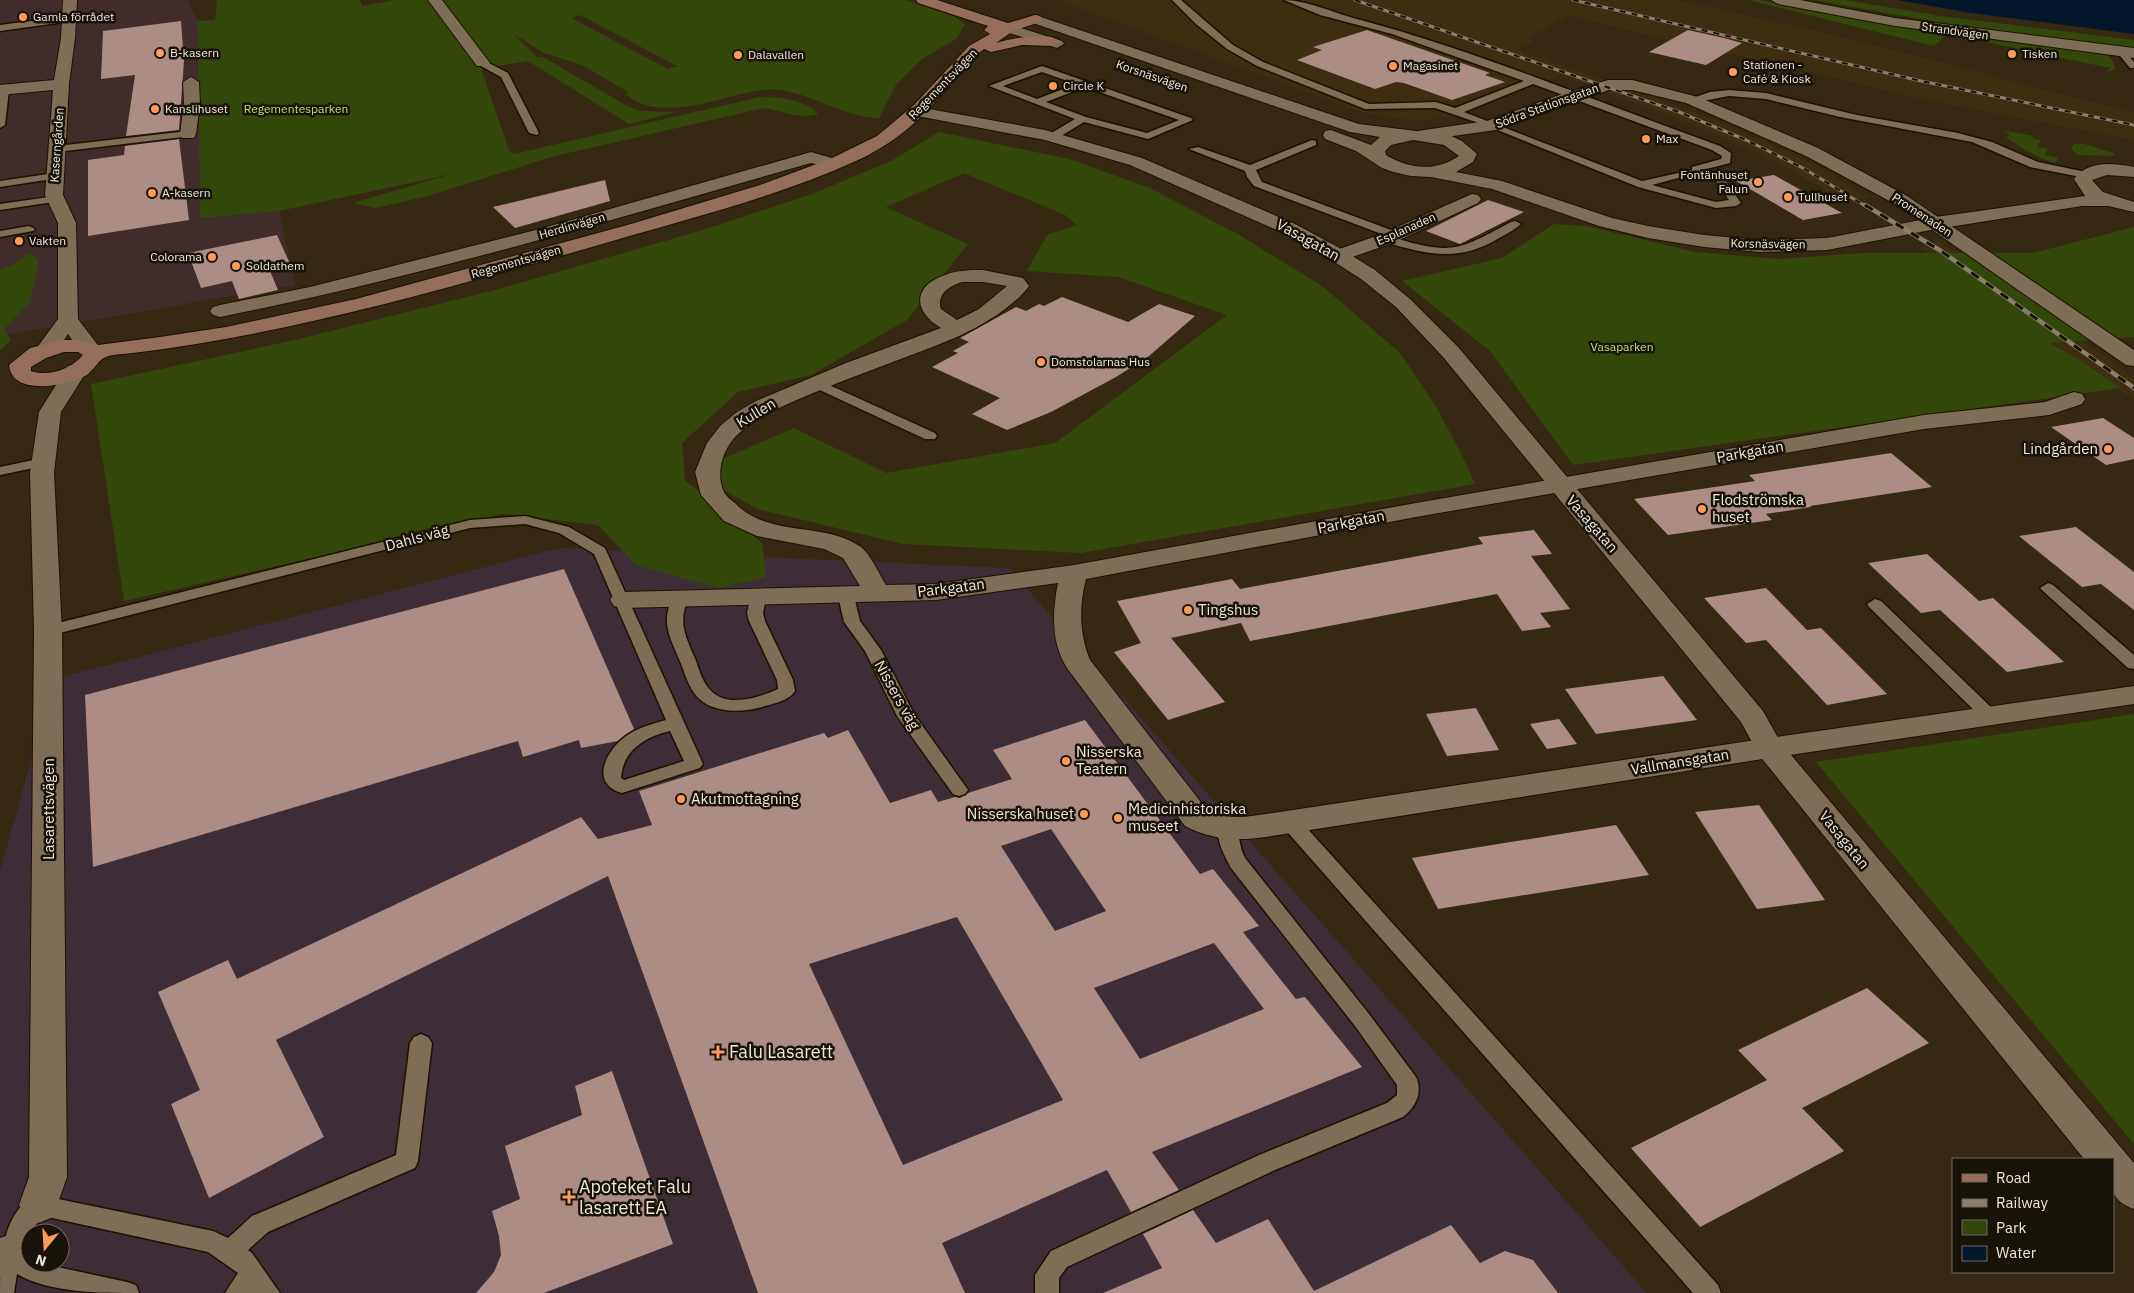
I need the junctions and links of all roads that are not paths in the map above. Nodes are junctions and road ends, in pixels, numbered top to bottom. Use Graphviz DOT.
graph roads {
  1 [pos="70,0"];
  2 [pos="435,0"];
  3 [pos="923,0"];
  4 [pos="1176,0"];
  5 [pos="1288,0"];
  6 [pos="1778,0"];
  7 [pos="1010,11"];
  8 [pos="970,16"];
  9 [pos="69,19"];
  10 [pos="1035,19"];
  11 [pos="0,28"];
  12 [pos="1008,28"];
  13 [pos="978,33"];
  14 [pos="1053,42"];
  15 [pos="952,50"];
  16 [pos="971,55"];
  17 [pos="2129,57"];
  18 [pos="482,63"];
  19 [pos="1116,63"];
  20 [pos="1533,81"];
  21 [pos="190,82"];
  22 [pos="61,84"];
  23 [pos="1086,84"];
  24 [pos="2,90"];
  25 [pos="1573,95"];
  26 [pos="1692,100"];
  27 [pos="1037,102"];
  28 [pos="918,112"];
  29 [pos="1259,112"];
  30 [pos="1454,112"];
  31 [pos="1083,119"];
  32 [pos="0,124"];
  33 [pos="1492,126"];
  34 [pos="534,133"];
  35 [pos="188,134"];
  36 [pos="1418,135"];
  37 [pos="1052,137"];
  38 [pos="1312,143"];
  39 [pos="57,149"];
  40 [pos="1194,149"];
  41 [pos="852,154"];
  42 [pos="1466,154"];
  43 [pos="1378,158"];
  44 [pos="833,164"];
  45 [pos="1250,169"];
  46 [pos="2131,171"];
  47 [pos="1432,172"];
  48 [pos="55,176"];
  49 [pos="1627,179"];
  50 [pos="2085,180"];
  51 [pos="0,184"];
  52 [pos="1642,185"];
  53 [pos="1472,198"];
  54 [pos="56,199"];
  55 [pos="2110,201"];
  56 [pos="0,207"];
  57 [pos="2134,207"];
  58 [pos="1918,211"];
  59 [pos="1936,223"];
  60 [pos="1515,224"];
  61 [pos="29,229"];
  62 [pos="0,234"];
  63 [pos="1390,237"];
  64 [pos="1338,256"];
  65 [pos="310,292"];
  66 [pos="220,311"];
  67 [pos="322,312"];
  68 [pos="68,318"];
  69 [pos="957,329"];
  70 [pos="47,349"];
  71 [pos="86,359"];
  72 [pos="2133,359"];
  73 [pos="0,367"];
  74 [pos="27,372"];
  75 [pos="0,377"];
  76 [pos="816,384"];
  77 [pos="2074,400"];
  78 [pos="50,412"];
  79 [pos="930,436"];
  80 [pos="43,462"];
  81 [pos="0,471"];
  82 [pos="1558,486"];
  83 [pos="1074,573"];
  84 [pos="2048,588"];
  85 [pos="878,594"];
  86 [pos="846,596"];
  87 [pos="758,598"];
  88 [pos="680,599"];
  89 [pos="623,600"];
  90 [pos="1876,604"];
  91 [pos="48,630"];
  92 [pos="2134,664"];
  93 [pos="2134,695"];
  94 [pos="1990,716"];
  95 [pos="676,724"];
  96 [pos="1769,748"];
  97 [pos="958,790"];
  98 [pos="1290,822"];
  99 [pos="1227,828"];
  100 [pos="422,1043"];
  101 [pos="2106,1158"];
  102 [pos="2114,1167"];
  103 [pos="2134,1192"];
  104 [pos="39,1205"];
  105 [pos="229,1252"];
  106 [pos="7,1255"];
  107 [pos="250,1271"];
  108 [pos="2,1293"];
  109 [pos="127,1293"];
  110 [pos="238,1293"];
  111 [pos="268,1293"];
  112 [pos="1047,1293"];
  113 [pos="1709,1293"];
  1 -- 9 [label="street, Kaserngården"];
  2 -- 18 [label="street"];
  3 -- 8 [label="main road, Korsnäsvägen"];
  4 -- 30 [label="lane"];
  5 -- 20 [label="lane"];
  6 -- 17 [label="street, Strandvägen"];
  7 -- 10 [label="main road, Korsnäsvägen"];
  8 -- 12 [label="main road, Korsnäsvägen"];
  8 -- 13 [label="main road"];
  9 -- 11 [label="lane"];
  9 -- 22 [label="street, Kaserngården"];
  10 -- 12 [label="main road"];
  10 -- 36 [label="street, Korsnäsvägen"];
  12 -- 13 [label="main road"];
  12 -- 14 [label="street, Korsnäsvägen"];
  12 -- 16 [label="main road, Regementsvägen"];
  13 -- 15 [label="main road, Regementsvägen"];
  14 -- 16 [label="main road"];
  14 -- 19 [label="street, Korsnäsvägen"];
  16 -- 28 [label="main road, Regementsvägen"];
  18 -- 34 [label="lane"];
  20 -- 25 [label="lane"];
  20 -- 30 [label="lane"];
  21 -- 35 [label="street"];
  22 -- 24 [label="street"];
  22 -- 39 [label="street, Kaserngården"];
  23 -- 27 [label="lane"];
  23 -- 27 [label="lane"];
  23 -- 31 [label="lane"];
  24 -- 32 [label="lane"];
  25 -- 26 [label="street, Södra Stationsgatan"];
  25 -- 33 [label="street, Södra Stationsgatan"];
  25 -- 49 [label="lane"];
  26 -- 50 [label="lane"];
  26 -- 58 [label="street, Promenaden"];
  27 -- 31 [label="lane"];
  28 -- 37 [label="street, Vasagatan"];
  28 -- 41 [label="main road, Regementsvägen"];
  28 -- 41 [label="main road, Regementsvägen"];
  29 -- 43 [label="street"];
  30 -- 33 [label="lane"];
  31 -- 37 [label="lane"];
  33 -- 36 [label="street, Södra Stationsgatan"];
  33 -- 42 [label="street, Södra Stationsgatan"];
  33 -- 49 [label="lane"];
  35 -- 39 [label="lane"];
  36 -- 42 [label="street, Korsnäsvägen"];
  36 -- 43 [label="street"];
  37 -- 64 [label="street, Vasagatan"];
  38 -- 45 [label="lane"];
  39 -- 48 [label="street, Kaserngården"];
  40 -- 45 [label="lane"];
  41 -- 44 [label="main road, Regementsvägen"];
  42 -- 47 [label="street, Södra Stationsgatan"];
  42 -- 58 [label="street, Korsnäsvägen"];
  43 -- 47 [label="street, Korsnäsvägen"];
  44 -- 65 [label="street, Herdinvägen"];
  44 -- 67 [label="main road, Regementsvägen"];
  45 -- 63 [label="lane"];
  46 -- 50 [label="street, Korsnäsvägen"];
  47 -- 59 [label="street, Korsnäsvägen"];
  48 -- 51 [label="lane"];
  48 -- 54 [label="street, Kaserngården"];
  49 -- 52 [label="lane"];
  50 -- 55 [label="street"];
  50 -- 58 [label="street, Korsnäsvägen"];
  52 -- 52 [label="lane"];
  53 -- 63 [label="street, Esplanaden"];
  54 -- 56 [label="lane"];
  54 -- 68 [label="street, Kaserngården"];
  55 -- 57 [label="street"];
  55 -- 59 [label="street, Korsnäsvägen"];
  58 -- 59 [label="street, Promenaden"];
  59 -- 72 [label="street, Promenaden"];
  60 -- 63 [label="lane"];
  61 -- 62 [label="lane"];
  63 -- 64 [label="street, Esplanaden"];
  64 -- 82 [label="street, Vasagatan"];
  65 -- 66 [label="street, Herdinvägen"];
  65 -- 67 [label="street"];
  67 -- 71 [label="main road, Regementsvägen"];
  68 -- 70 [label="street"];
  68 -- 71 [label="street"];
  69 -- 76 [label="street, Kullen"];
  70 -- 71 [label="main road"];
  70 -- 74 [label="main road"];
  71 -- 74 [label="main road, Regementsvägen"];
  71 -- 78 [label="street, Lasarettsvägen"];
  73 -- 74 [label="main road"];
  74 -- 75 [label="main road"];
  74 -- 78 [label="street"];
  76 -- 79 [label="lane"];
  76 -- 85 [label="street, Kullen"];
  77 -- 82 [label="street, Parkgatan"];
  78 -- 80 [label="street, Lasarettsvägen"];
  80 -- 81 [label="lane"];
  80 -- 91 [label="street, Lasarettsvägen"];
  82 -- 83 [label="street, Parkgatan"];
  82 -- 96 [label="street, Vasagatan"];
  83 -- 85 [label="street, Parkgatan"];
  83 -- 99 [label="street, Vallmansgatan"];
  84 -- 92 [label="lane"];
  85 -- 86 [label="street, Parkgatan"];
  86 -- 87 [label="street, Parkgatan"];
  86 -- 97 [label="lane, Nissers väg"];
  87 -- 88 [label="street, Parkgatan"];
  87 -- 88 [label="lane"];
  88 -- 89 [label="street, Parkgatan"];
  89 -- 91 [label="lane, Dahls väg"];
  89 -- 95 [label="lane, Dahls väg"];
  90 -- 94 [label="lane"];
  91 -- 104 [label="street, Lasarettsvägen"];
  93 -- 94 [label="street, Vallmansgatan"];
  94 -- 96 [label="street, Vallmansgatan"];
  95 -- 95 [label="lane, Dahls väg"];
  96 -- 98 [label="street, Vallmansgatan"];
  96 -- 101 [label="street, Vasagatan"];
  98 -- 99 [label="street, Vallmansgatan"];
  98 -- 113 [label="lane"];
  99 -- 112 [label="lane"];
  100 -- 105 [label="lane"];
  102 -- 103 [label="street"];
  104 -- 105 [label="lane"];
  104 -- 106 [label="lane"];
  105 -- 107 [label="lane"];
  106 -- 108 [label="lane"];
  106 -- 109 [label="lane"];
  107 -- 110 [label="lane"];
  107 -- 111 [label="lane"];
}
